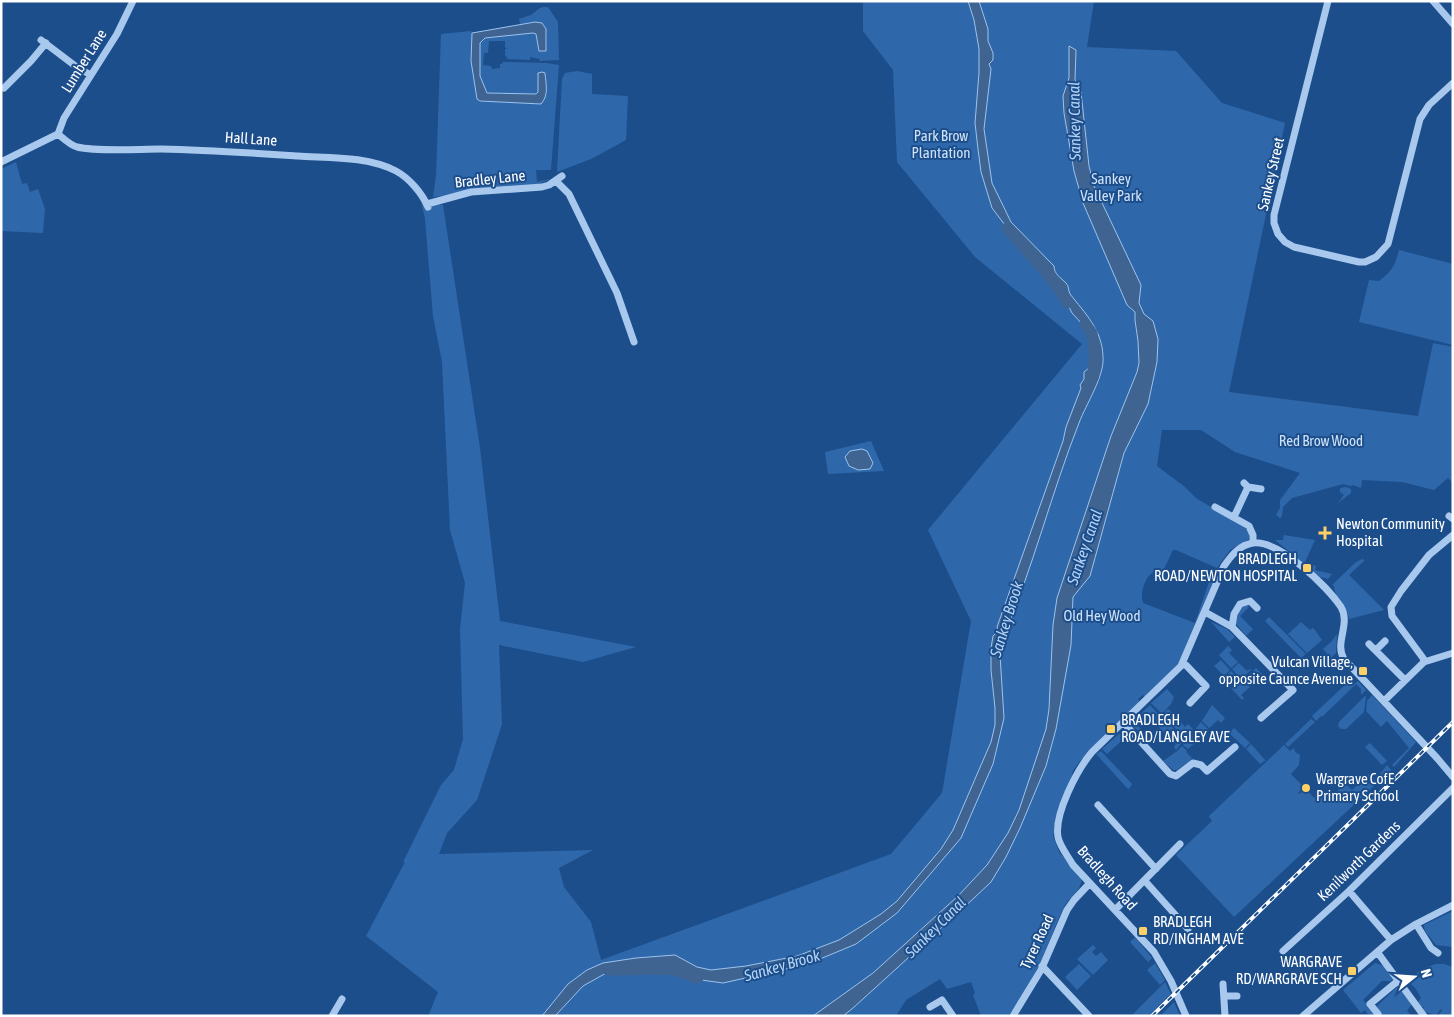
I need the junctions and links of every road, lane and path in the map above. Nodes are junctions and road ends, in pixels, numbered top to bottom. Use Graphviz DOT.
graph roads {
  1 [pos="133,1"];
  2 [pos="1328,1"];
  3 [pos="1433,1"];
  4 [pos="1453,24"];
  5 [pos="91,76"];
  6 [pos="1453,83"];
  7 [pos="4,88"];
  8 [pos="58,134"];
  9 [pos="1,162"];
  10 [pos="427,206"];
  11 [pos="634,342"];
  12 [pos="1261,489"];
  13 [pos="1215,507"];
  14 [pos="1234,517"];
  15 [pos="1453,535"];
  16 [pos="1253,543"];
  17 [pos="1257,608"];
  18 [pos="1204,612"];
  19 [pos="1232,627"];
  20 [pos="1385,641"];
  21 [pos="1369,644"];
  22 [pos="1376,650"];
  23 [pos="1453,653"];
  24 [pos="1183,662"];
  25 [pos="1424,662"];
  26 [pos="1405,680"];
  27 [pos="1384,701"];
  28 [pos="1190,703"];
  29 [pos="1261,718"];
  30 [pos="1123,722"];
  31 [pos="1235,747"];
  32 [pos="1453,777"];
  33 [pos="1453,788"];
  34 [pos="1098,805"];
  35 [pos="1180,844"];
  36 [pos="1156,869"];
  37 [pos="1145,881"];
  38 [pos="1090,882"];
  39 [pos="1349,891"];
  40 [pos="1453,905"];
  41 [pos="1115,910"];
  42 [pos="1416,924"];
  43 [pos="1188,929"];
  44 [pos="1391,940"];
  45 [pos="1283,951"];
  46 [pos="1378,953"];
  47 [pos="1440,955"];
  48 [pos="1042,966"];
  49 [pos="1399,980"];
  50 [pos="1223,984"];
  51 [pos="1224,996"];
  52 [pos="1237,996"];
  53 [pos="342,998"];
  54 [pos="930,1007"];
  55 [pos="1378,1014"];
  56 [pos="332,1016"];
  57 [pos="953,1016"];
  58 [pos="1013,1016"];
  59 [pos="1089,1016"];
  60 [pos="1186,1016"];
  61 [pos="1225,1016"];
  62 [pos="1303,1016"];
  63 [pos="1424,1016"];
  1 -- 5 [label="street, Lumber Lane"];
  2 -- 6 [label="street, Sankey Street"];
  3 -- 4 [label="street"];
  5 -- 7 [label="street"];
  5 -- 8 [label="street, Lumber Lane"];
  8 -- 9 [label="street"];
  8 -- 10 [label="street, Hall Lane"];
  10 -- 11 [label="street, Bradley Lane"];
  12 -- 14 [label="street"];
  13 -- 14 [label="street"];
  14 -- 16 [label="street"];
  15 -- 25 [label="street"];
  16 -- 18 [label="street, Bradlegh Road"];
  16 -- 27 [label="street"];
  17 -- 19 [label="street"];
  18 -- 19 [label="street"];
  18 -- 24 [label="street, Bradlegh Road"];
  19 -- 29 [label="street"];
  20 -- 22 [label="street"];
  21 -- 22 [label="street"];
  22 -- 26 [label="street"];
  23 -- 25 [label="street"];
  24 -- 28 [label="street"];
  24 -- 30 [label="street, Bradlegh Road"];
  25 -- 26 [label="street"];
  26 -- 27 [label="street"];
  27 -- 32 [label="street"];
  30 -- 31 [label="street"];
  30 -- 38 [label="street, Bradlegh Road"];
  33 -- 39 [label="street, Kenilworth Gardens"];
  34 -- 36 [label="street"];
  35 -- 36 [label="street"];
  36 -- 37 [label="street"];
  37 -- 41 [label="street"];
  37 -- 43 [label="street"];
  38 -- 41 [label="street, Bradlegh Road"];
  38 -- 48 [label="street, Tyrer Road"];
  39 -- 44 [label="street"];
  39 -- 45 [label="street, Kenilworth Gardens"];
  40 -- 42 [label="street"];
  41 -- 60 [label="street, Bradlegh Road"];
  42 -- 44 [label="street"];
  42 -- 47 [label="street"];
  44 -- 46 [label="street"];
  46 -- 49 [label="street"];
  46 -- 62 [label="street"];
  48 -- 58 [label="street, Tyrer Road"];
  48 -- 59 [label="street"];
  49 -- 55 [label="street"];
  49 -- 63 [label="street"];
  50 -- 51 [label="street"];
  51 -- 52 [label="street"];
  51 -- 61 [label="street"];
  53 -- 56 [label="street"];
  54 -- 57 [label="street"];
}
